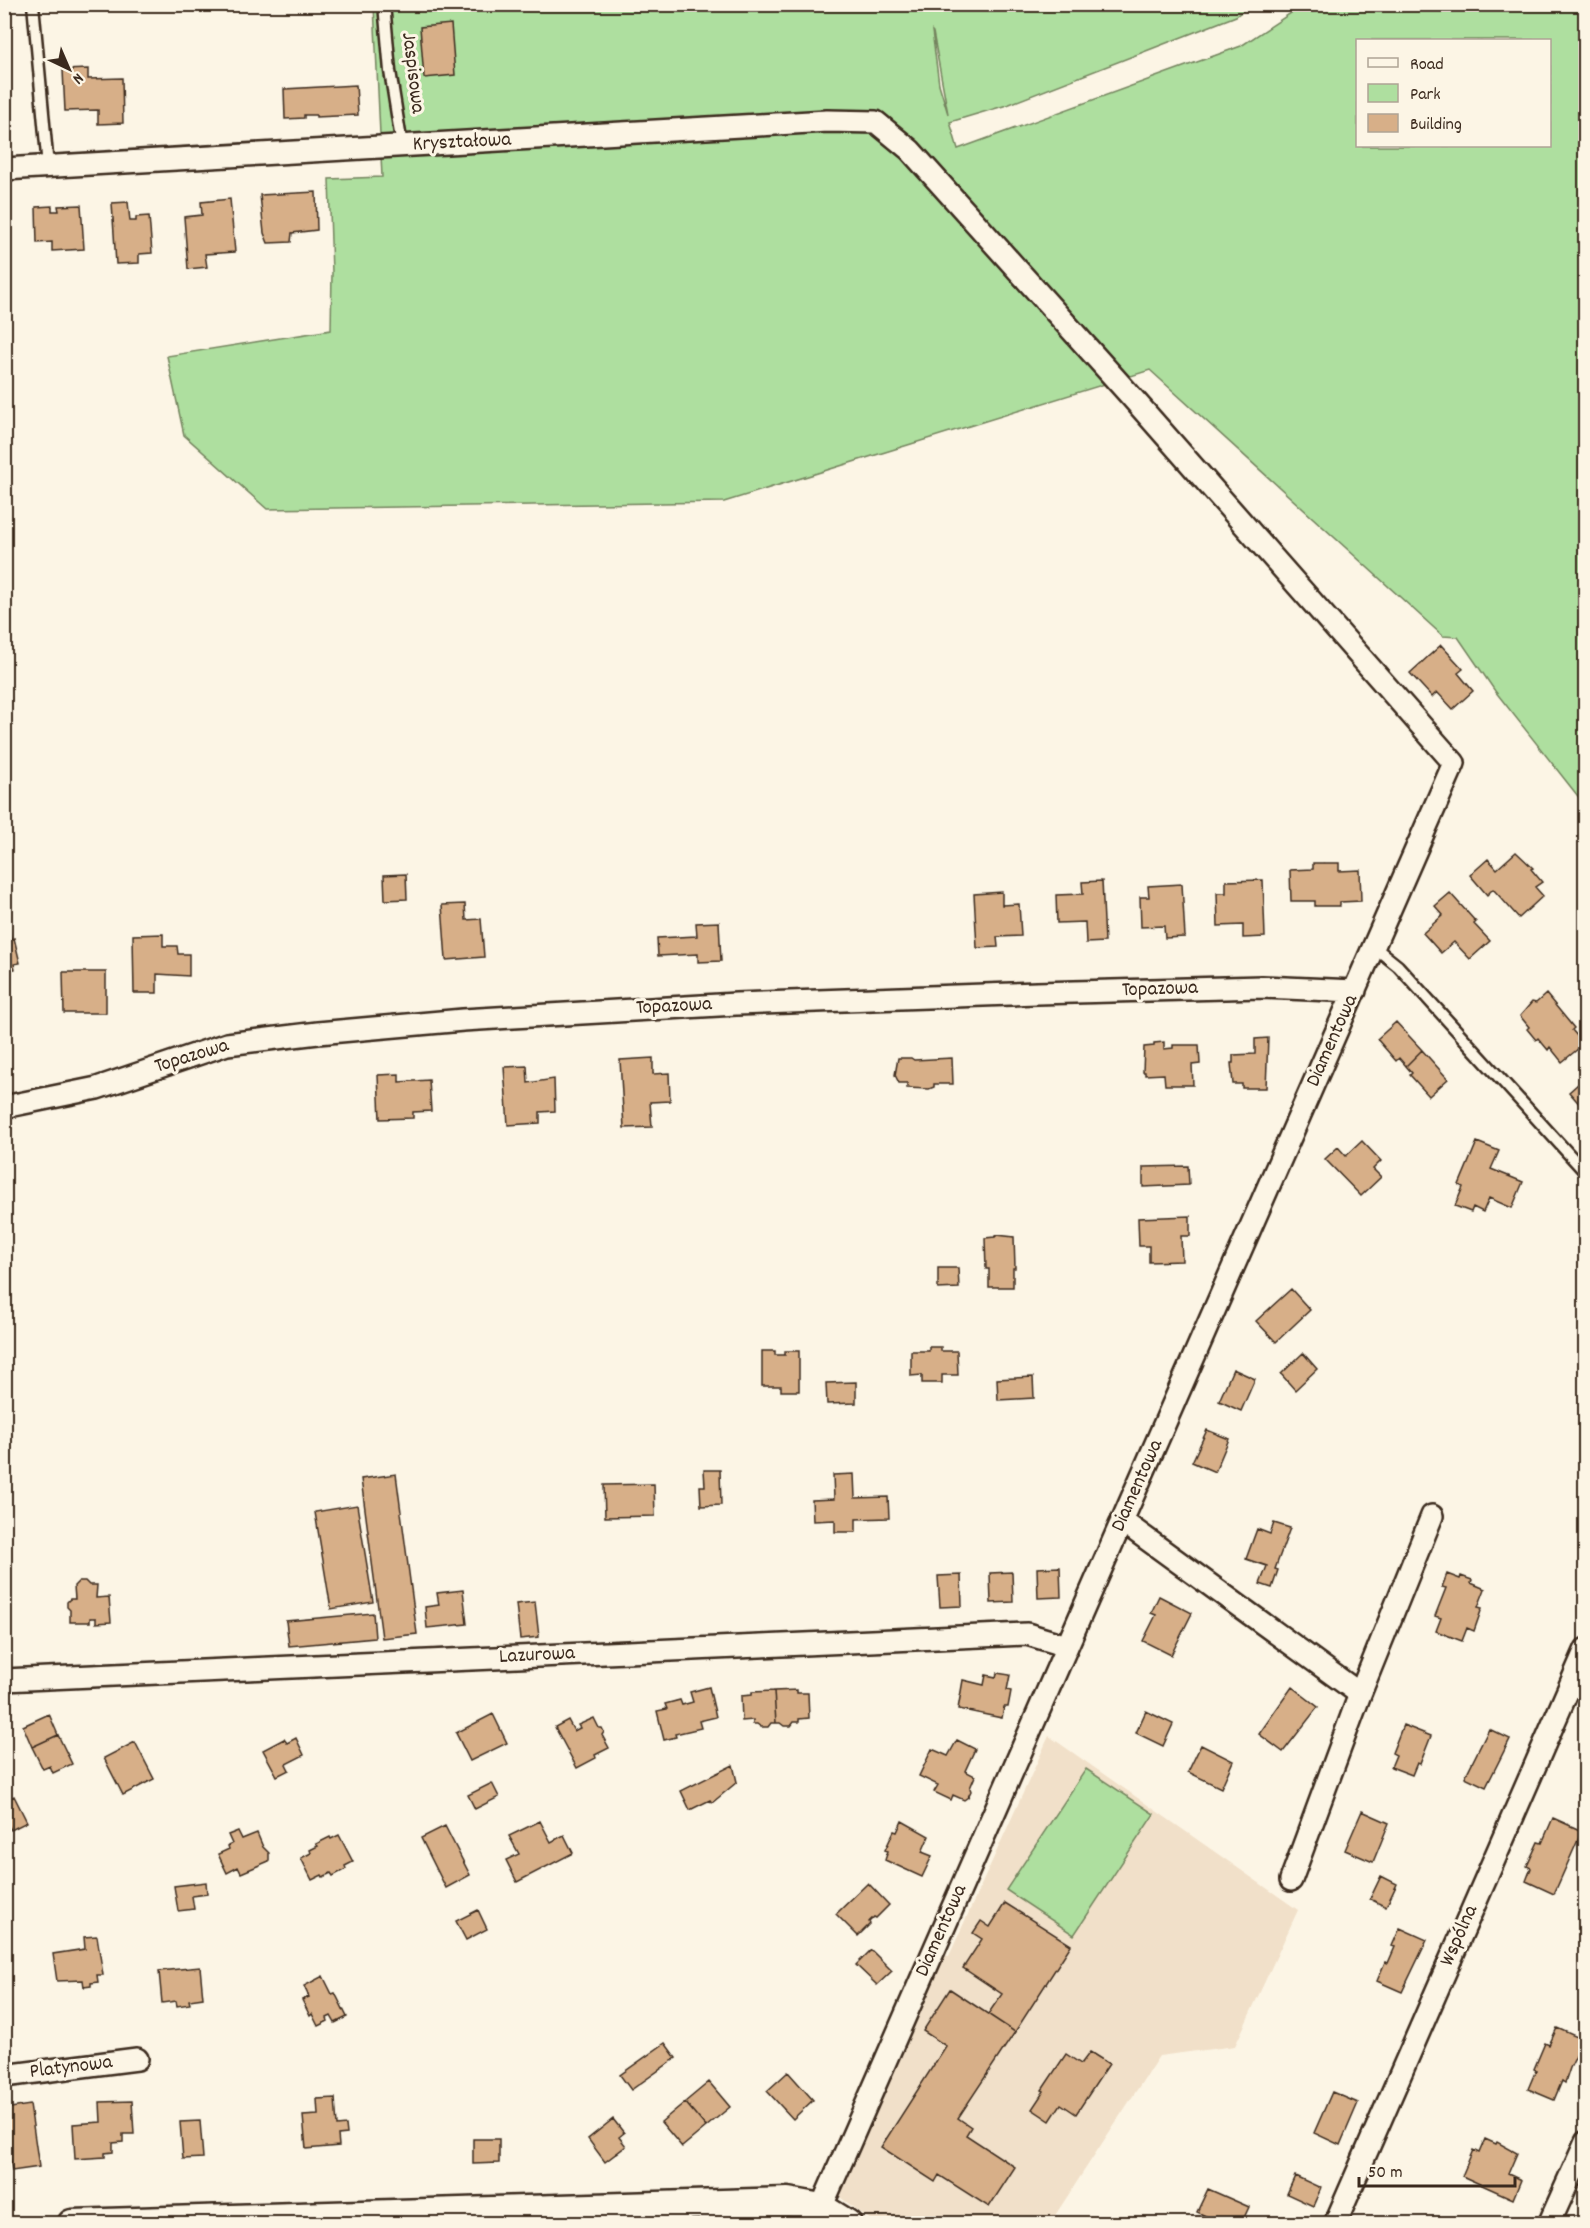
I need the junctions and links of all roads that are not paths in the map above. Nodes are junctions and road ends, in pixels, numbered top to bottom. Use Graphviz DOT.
graph roads {
  1 [pos="33,4"];
  2 [pos="384,4"];
  3 [pos="402,146"];
  4 [pos="48,167"];
  5 [pos="4,170"];
  6 [pos="1454,764"];
  7 [pos="1373,946"];
  8 [pos="1355,991"];
  9 [pos="4,1107"];
  10 [pos="1586,1173"];
  11 [pos="1432,1516"];
  12 [pos="1122,1521"];
  13 [pos="1068,1646"];
  14 [pos="1586,1648"];
  15 [pos="4,1680"];
  16 [pos="1360,1694"];
  17 [pos="1291,1880"];
  18 [pos="137,2059"];
  19 [pos="4,2076"];
  20 [pos="1586,2142"];
  21 [pos="820,2208"];
  22 [pos="72,2223"];
  23 [pos="847,2223"];
  24 [pos="1335,2223"];
  25 [pos="1549,2223"];
  1 -- 4 [label="lane"];
  2 -- 3 [label="lane, Jaspisowa"];
  3 -- 4 [label="street, Kryształowa"];
  3 -- 6 [label="street, Kryształowa"];
  4 -- 5 [label="street, Kryształowa"];
  6 -- 7 [label="street, Diamentowa"];
  7 -- 8 [label="street, Diamentowa"];
  7 -- 10 [label="lane"];
  8 -- 9 [label="street, Topazowa"];
  8 -- 12 [label="street, Diamentowa"];
  11 -- 16 [label="street"];
  12 -- 13 [label="street, Diamentowa"];
  12 -- 16 [label="street"];
  13 -- 15 [label="street, Lazurowa"];
  13 -- 21 [label="street, Diamentowa"];
  14 -- 24 [label="street, Wspólna"];
  16 -- 17 [label="street"];
  18 -- 19 [label="street, Platynowa"];
  20 -- 25 [label="street"];
  21 -- 22 [label="street"];
  21 -- 23 [label="street"];
}
